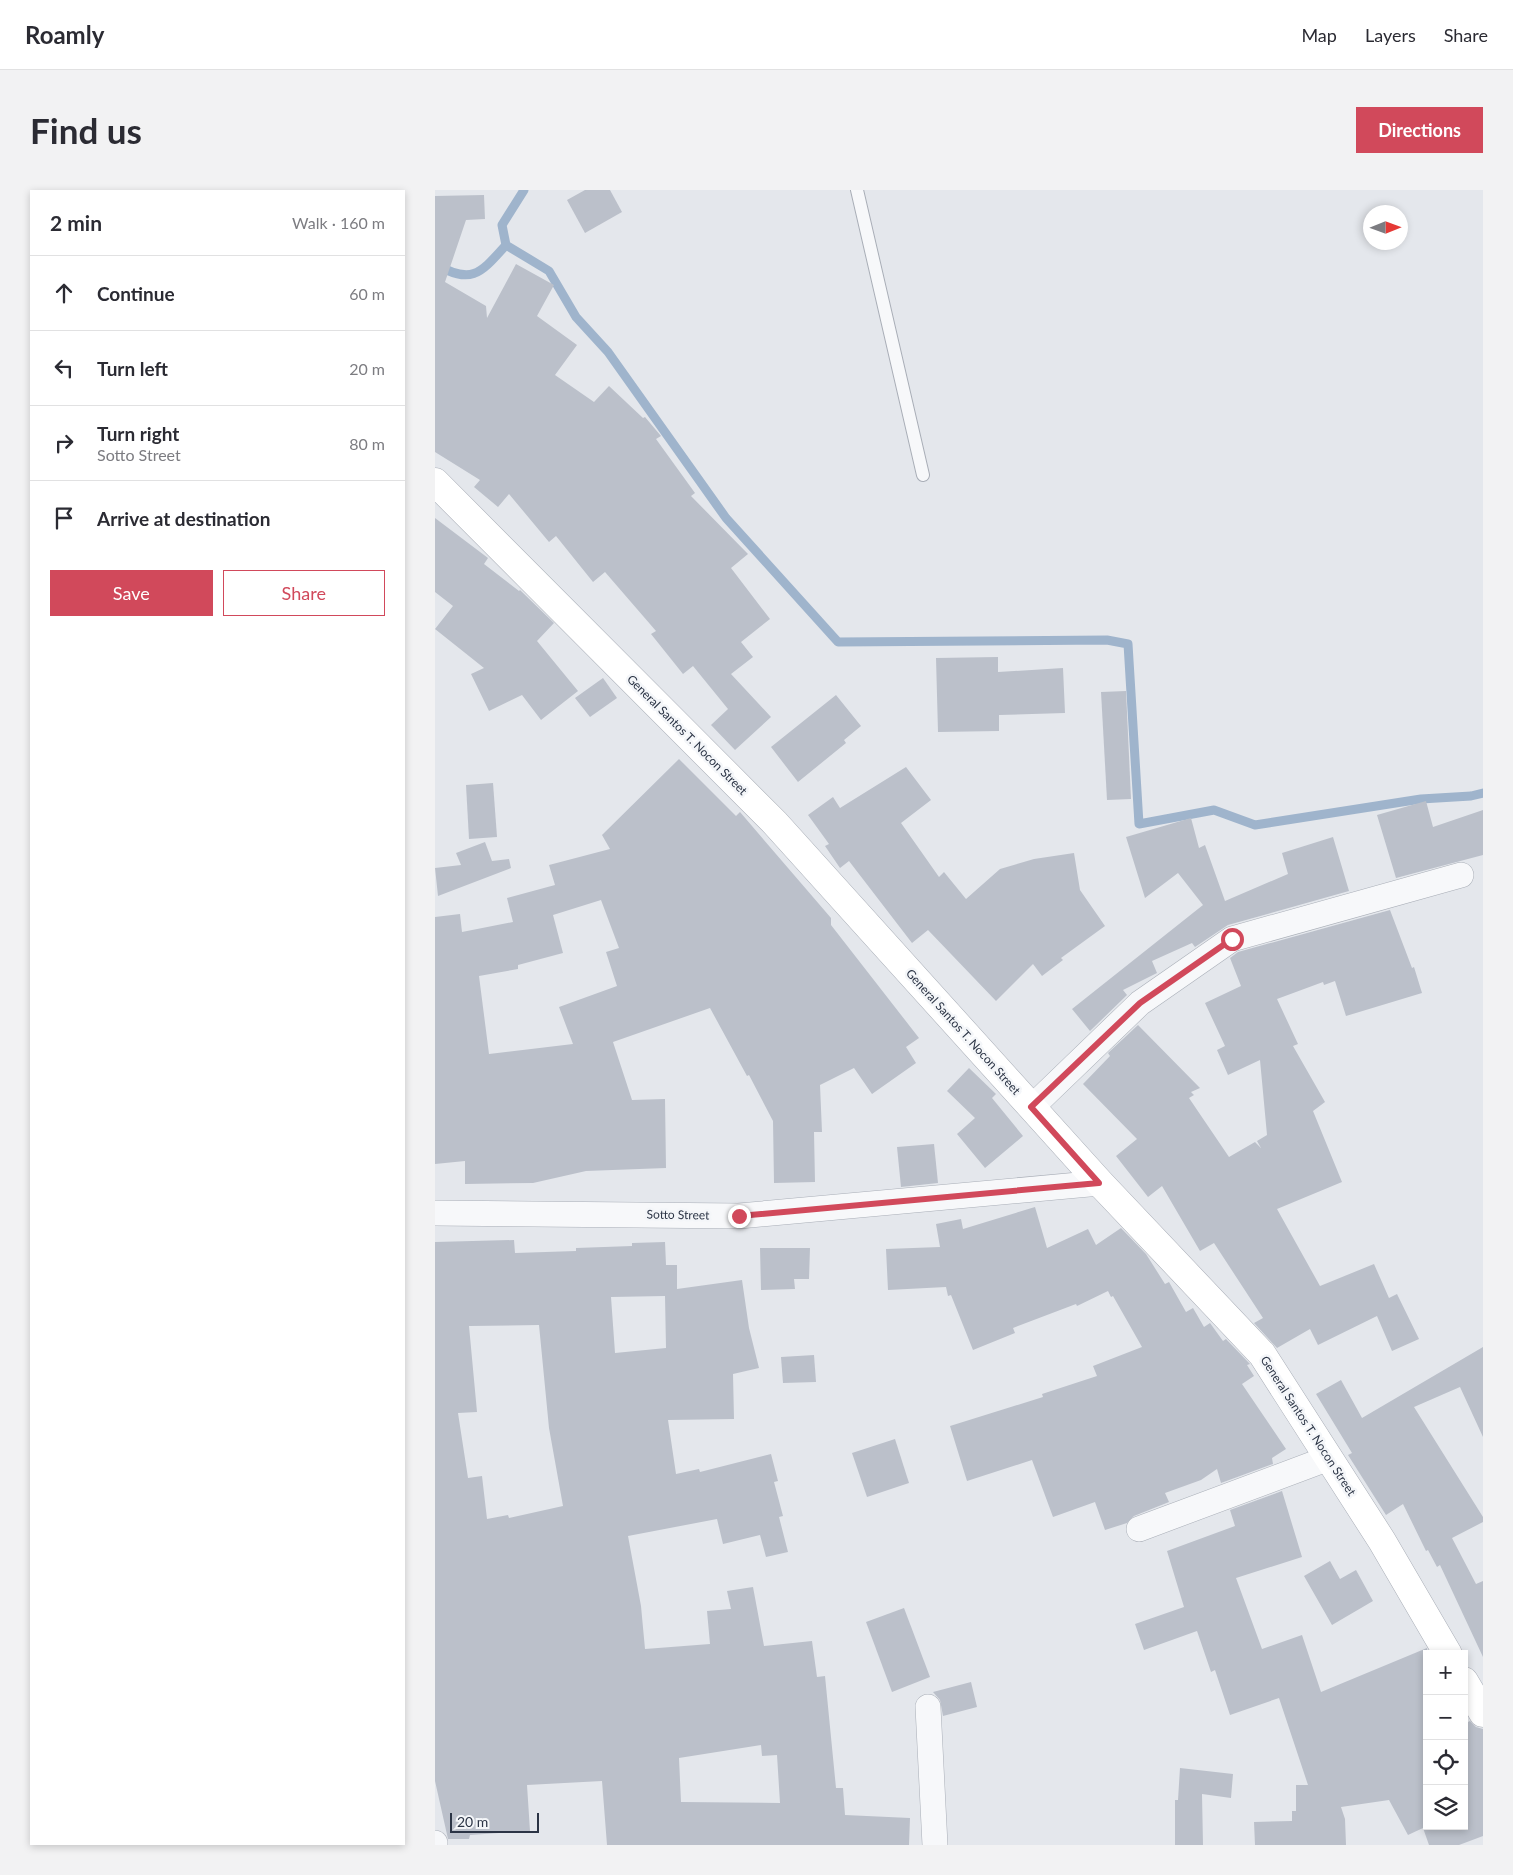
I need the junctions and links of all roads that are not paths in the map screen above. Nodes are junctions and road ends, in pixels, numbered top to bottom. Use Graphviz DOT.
graph roads {
  1 [pos="857,190"];
  2 [pos="923,475"];
  3 [pos="435,482"];
  4 [pos="1461,875"];
  5 [pos="1031,1107"];
  6 [pos="1099,1183"];
  7 [pos="435,1213"];
  8 [pos="1329,1458"];
  9 [pos="1139,1529"];
  10 [pos="1446,1650"];
  11 [pos="1468,1688"];
  12 [pos="928,1707"];
  13 [pos="1483,1713"];
  14 [pos="935,1845"];
  1 -- 2 [label="lane"];
  3 -- 5 [label="main road, General Santos T. Nocon Street"];
  4 -- 5 [label="street"];
  5 -- 6 [label="main road, General Santos T. Nocon Street"];
  6 -- 7 [label="street, Sotto Street"];
  6 -- 8 [label="main road, General Santos T. Nocon Street"];
  8 -- 9 [label="street"];
  8 -- 10 [label="main road, General Santos T. Nocon Street"];
  11 -- 13 [label="main road"];
  12 -- 14 [label="street"];
}
